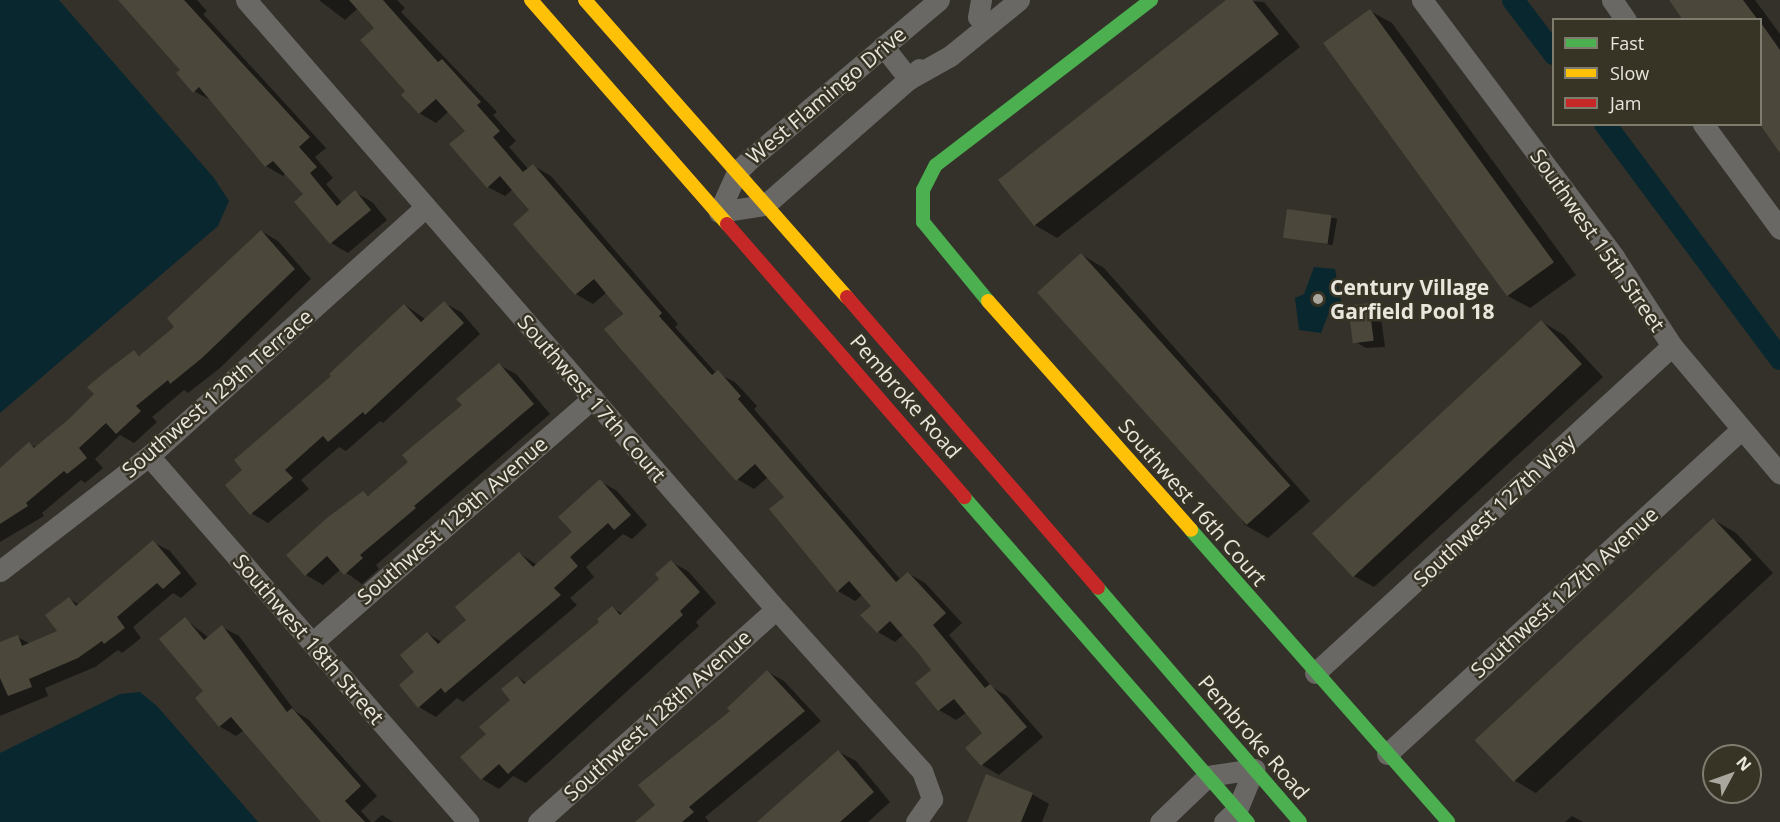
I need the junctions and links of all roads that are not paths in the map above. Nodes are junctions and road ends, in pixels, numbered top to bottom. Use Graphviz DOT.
graph roads {
  1 [pos="246,0"];
  2 [pos="531,0"];
  3 [pos="585,0"];
  4 [pos="939,0"];
  5 [pos="1000,0"];
  6 [pos="1019,0"];
  7 [pos="1151,0"];
  8 [pos="1422,0"];
  9 [pos="1612,0"];
  10 [pos="979,9"];
  11 [pos="1625,18"];
  12 [pos="882,46"];
  13 [pos="909,79"];
  14 [pos="1704,126"];
  15 [pos="736,172"];
  16 [pos="765,205"];
  17 [pos="426,207"];
  18 [pos="719,212"];
  19 [pos="1780,229"];
  20 [pos="1672,346"];
  21 [pos="593,398"];
  22 [pos="1742,429"];
  23 [pos="149,456"];
  24 [pos="1780,474"];
  25 [pos="0,571"];
  26 [pos="776,609"];
  27 [pos="312,643"];
  28 [pos="1315,673"];
  29 [pos="1387,754"];
  30 [pos="1254,769"];
  31 [pos="1208,776"];
  32 [pos="1236,818"];
  33 [pos="468,822"];
  34 [pos="538,822"];
  35 [pos="916,822"];
  36 [pos="1160,822"];
  37 [pos="1300,822"];
  38 [pos="1448,822"];
  1 -- 17 [label="street, Southwest 17th Court"];
  2 -- 18 [label="main road, Pembroke Road"];
  3 -- 15 [label="main road, Pembroke Road"];
  4 -- 12 [label="street, West Flamingo Drive"];
  5 -- 10 [label="street, West Flamingo Drive"];
  6 -- 13 [label="street, West Flamingo Drive"];
  7 -- 28 [label="main road, Southwest 16th Court"];
  8 -- 20 [label="street, Southwest 15th Street"];
  9 -- 11 [label="street"];
  10 -- 13 [label="street, West Flamingo Drive"];
  12 -- 13 [label="street"];
  12 -- 15 [label="street, West Flamingo Drive"];
  13 -- 16 [label="street, West Flamingo Drive"];
  14 -- 19 [label="street"];
  15 -- 16 [label="main road, Pembroke Road"];
  15 -- 18 [label="street, West Flamingo Drive"];
  16 -- 18 [label="street"];
  16 -- 30 [label="main road, Pembroke Road"];
  17 -- 21 [label="street, Southwest 17th Court"];
  17 -- 23 [label="street, Southwest 129th Terrace"];
  18 -- 31 [label="main road, Pembroke Road"];
  20 -- 22 [label="street, Southwest 15th Street"];
  20 -- 28 [label="street, Southwest 127th Way"];
  21 -- 26 [label="street, Southwest 17th Court"];
  21 -- 27 [label="street, Southwest 129th Avenue"];
  22 -- 24 [label="street, Southwest 15th Street"];
  22 -- 29 [label="street, Southwest 127th Avenue"];
  23 -- 25 [label="street, Southwest 129th Terrace"];
  23 -- 27 [label="street, Southwest 18th Street"];
  26 -- 34 [label="street, Southwest 128th Avenue"];
  26 -- 35 [label="street, Southwest 17th Court"];
  27 -- 33 [label="street, Southwest 18th Street"];
  28 -- 29 [label="main road, Southwest 16th Court"];
  29 -- 38 [label="main road, Southwest 16th Court"];
  30 -- 31 [label="street"];
  30 -- 32 [label="street"];
  30 -- 37 [label="main road, Pembroke Road"];
  31 -- 32 [label="main road, Pembroke Road"];
  31 -- 36 [label="street"];
}
